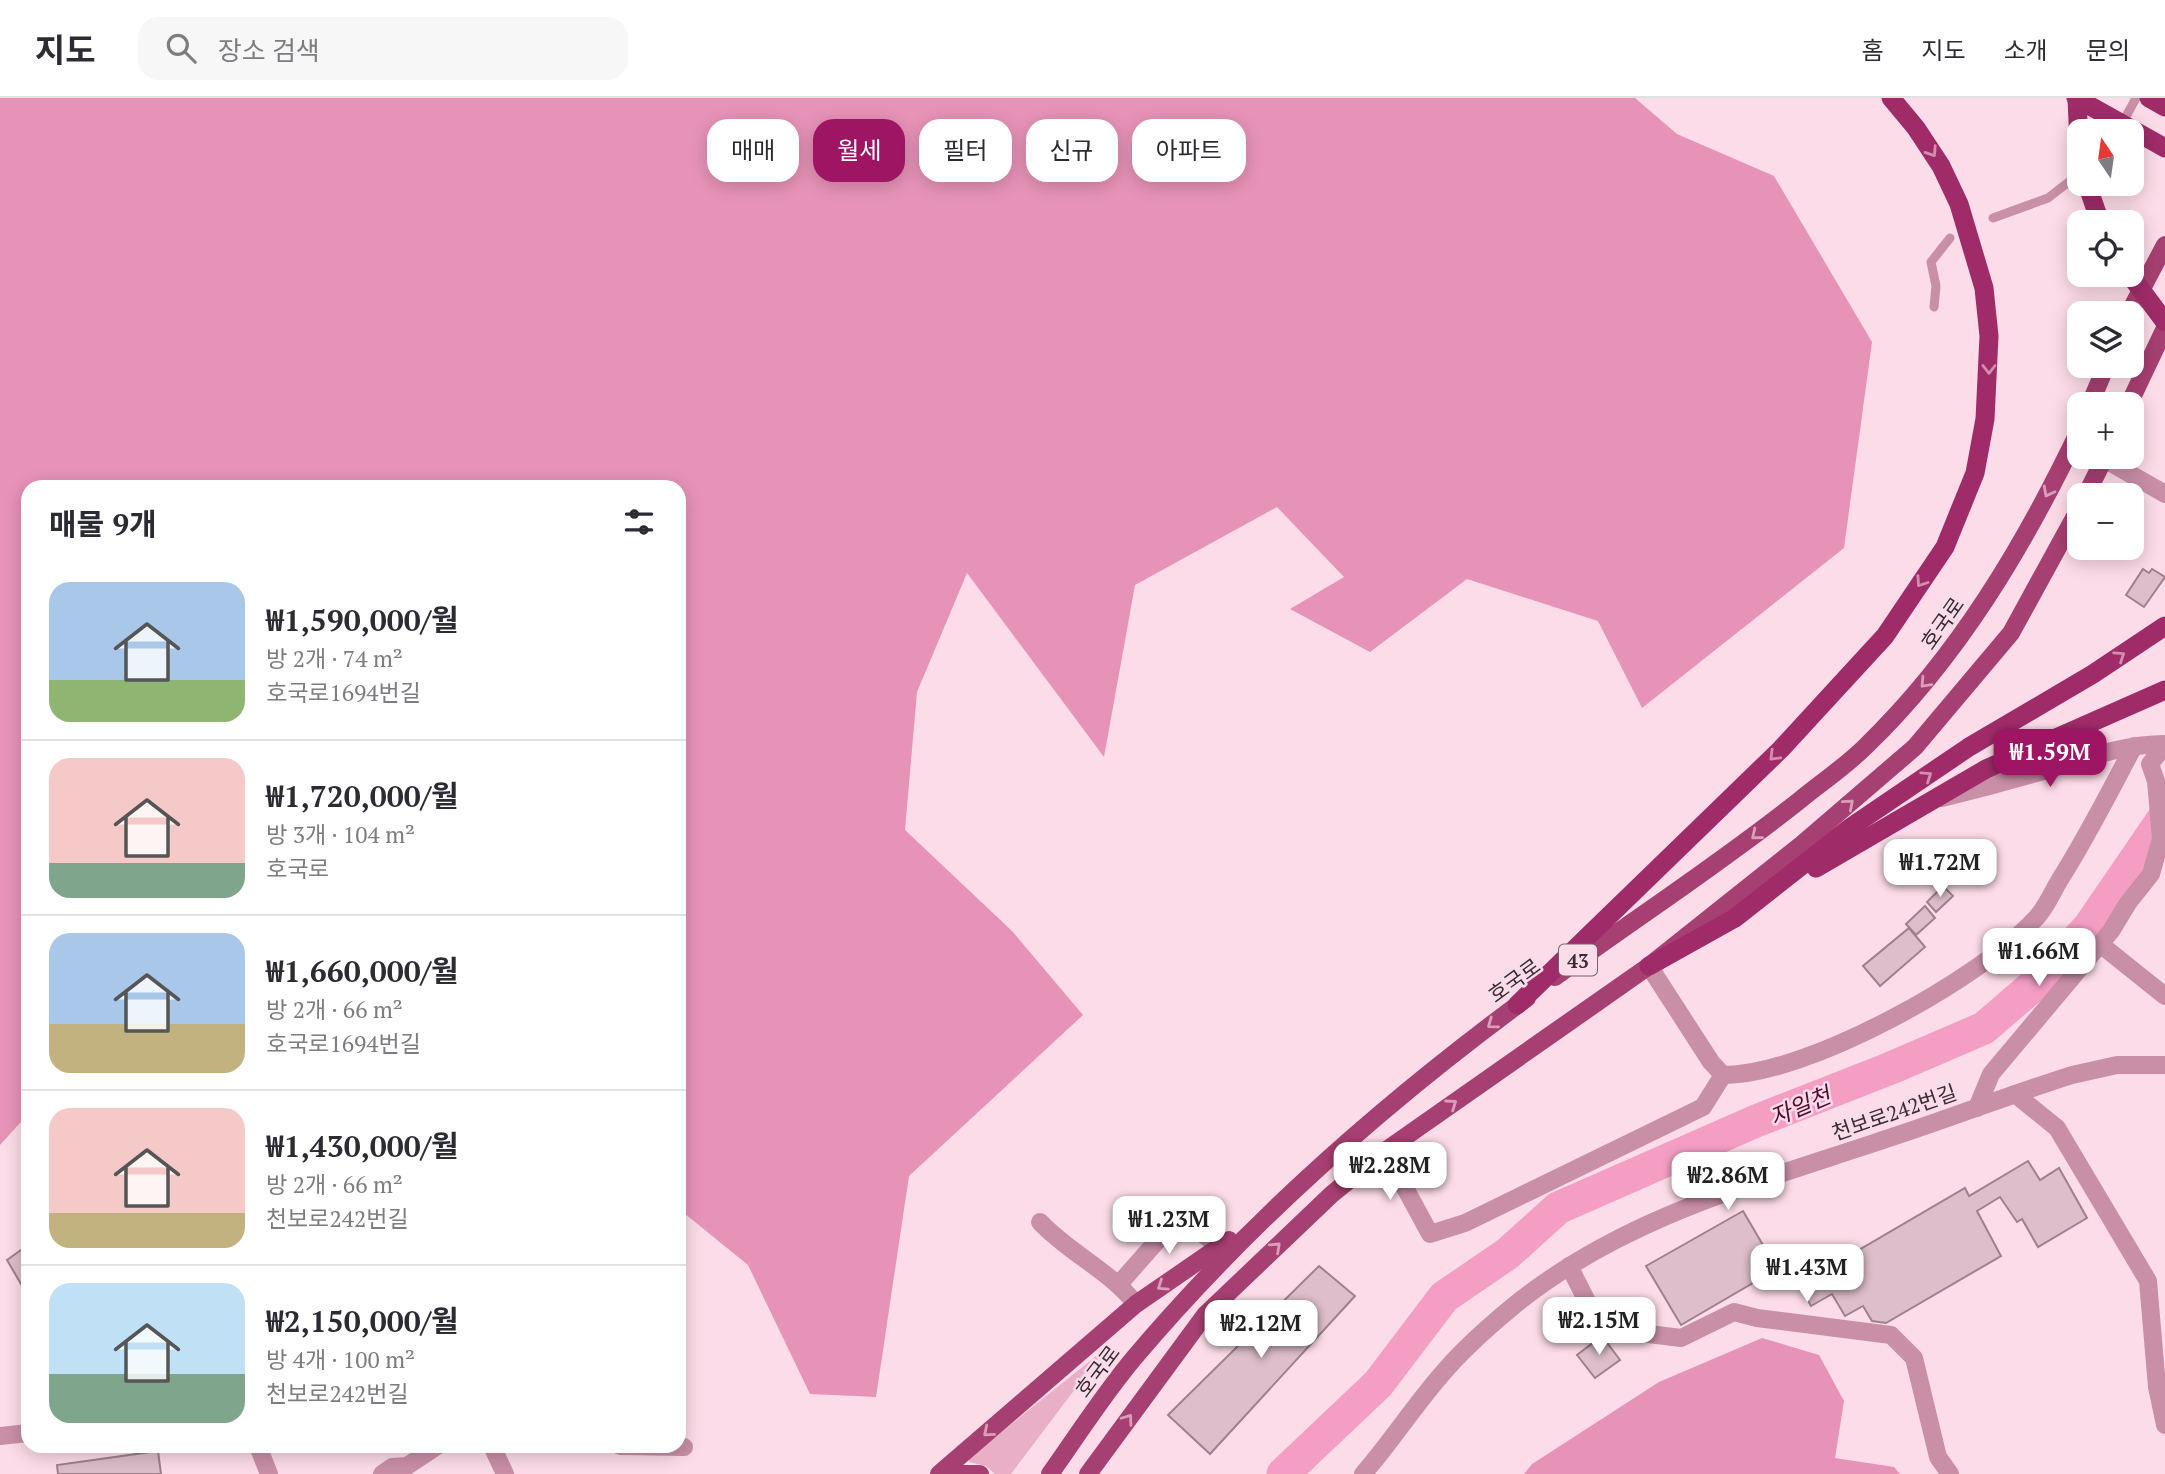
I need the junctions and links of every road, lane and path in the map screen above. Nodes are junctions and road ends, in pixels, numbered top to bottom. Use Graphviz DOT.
graph roads {
  1 [pos="1891,98"];
  2 [pos="2077,98"];
  3 [pos="2136,98"];
  4 [pos="2149,98"];
  5 [pos="2165,107"];
  6 [pos="2078,119"];
  7 [pos="2125,119"];
  8 [pos="2165,148"];
  9 [pos="2067,183"];
  10 [pos="1993,218"];
  11 [pos="1950,239"];
  12 [pos="2165,245"];
  13 [pos="2139,287"];
  14 [pos="2135,301"];
  15 [pos="1934,307"];
  16 [pos="2165,322"];
  17 [pos="2165,328"];
  18 [pos="2135,392"];
  19 [pos="2067,453"];
  20 [pos="2123,469"];
  21 [pos="2165,494"];
  22 [pos="2067,531"];
  23 [pos="2165,626"];
  24 [pos="2158,692"];
  25 [pos="2165,744"];
  26 [pos="2134,746"];
  27 [pos="1931,800"];
  28 [pos="2165,860"];
  29 [pos="2151,874"];
  30 [pos="1735,918"];
  31 [pos="2100,944"];
  32 [pos="1648,966"];
  33 [pos="2165,996"];
  34 [pos="1517,1005"];
  35 [pos="2165,1065"];
  36 [pos="1723,1075"];
  37 [pos="2015,1094"];
  38 [pos="1977,1108"];
  39 [pos="1385,1151"];
  40 [pos="1295,1187"];
  41 [pos="1040,1222"];
  42 [pos="1220,1247"];
  43 [pos="1569,1266"];
  44 [pos="1120,1283"];
  45 [pos="1136,1304"];
  46 [pos="2165,1425"];
  47 [pos="21,1434"];
  48 [pos="0,1436"];
  49 [pos="261,1453"];
  50 [pos="424,1453"];
  51 [pos="495,1453"];
  52 [pos="269,1474"];
  53 [pos="382,1474"];
  54 [pos="505,1474"];
  55 [pos="939,1474"];
  56 [pos="960,1474"];
  57 [pos="980,1474"];
  58 [pos="1050,1474"];
  59 [pos="1088,1474"];
  60 [pos="1363,1474"];
  61 [pos="1950,1474"];
  1 -- 34 [label="highway, one-way"];
  2 -- 6 [label="highway"];
  2 -- 8 [label="highway"];
  3 -- 7 [label="lane"];
  4 -- 5 [label="highway"];
  9 -- 10 [label="lane"];
  11 -- 15 [label="lane"];
  12 -- 14 [label="main road"];
  13 -- 16 [label="highway"];
  17 -- 18 [label="main road"];
  19 -- 34 [label="main road, 호국로 / 43, one-way"];
  20 -- 21 [label="street"];
  32 -- 22 [label="main road, 43, one-way"];
  30 -- 23 [label="highway, one-way"];
  24 -- 27 [label="highway"];
  25 -- 26 [label="street"];
  25 -- 29 [label="street"];
  26 -- 27 [label="street"];
  26 -- 36 [label="street"];
  27 -- 30 [label="highway"];
  28 -- 29 [label="street"];
  29 -- 31 [label="street"];
  30 -- 32 [label="highway"];
  31 -- 33 [label="street"];
  31 -- 38 [label="street"];
  32 -- 36 [label="street"];
  39 -- 32 [label="main road, 43, one-way"];
  34 -- 40 [label="main road, 호국로 / 43, one-way"];
  35 -- 37 [label="street, 천보로242번길"];
  36 -- 39 [label="street"];
  37 -- 38 [label="street, 천보로242번길"];
  37 -- 46 [label="street"];
  38 -- 43 [label="street, 천보로242번길"];
  59 -- 39 [label="main road, 43, one-way"];
  40 -- 42 [label="main road"];
  40 -- 58 [label="main road, 호국로 / 43"];
  41 -- 44 [label="street"];
  42 -- 44 [label="street"];
  42 -- 45 [label="main road, one-way"];
  43 -- 60 [label="street, 천보로242번길"];
  43 -- 61 [label="street"];
  44 -- 45 [label="street"];
  45 -- 55 [label="main road, one-way"];
  47 -- 48 [label="street"];
  49 -- 52 [label="street"];
  50 -- 53 [label="street"];
  51 -- 54 [label="street"];
  56 -- 57 [label="main road"];
}
